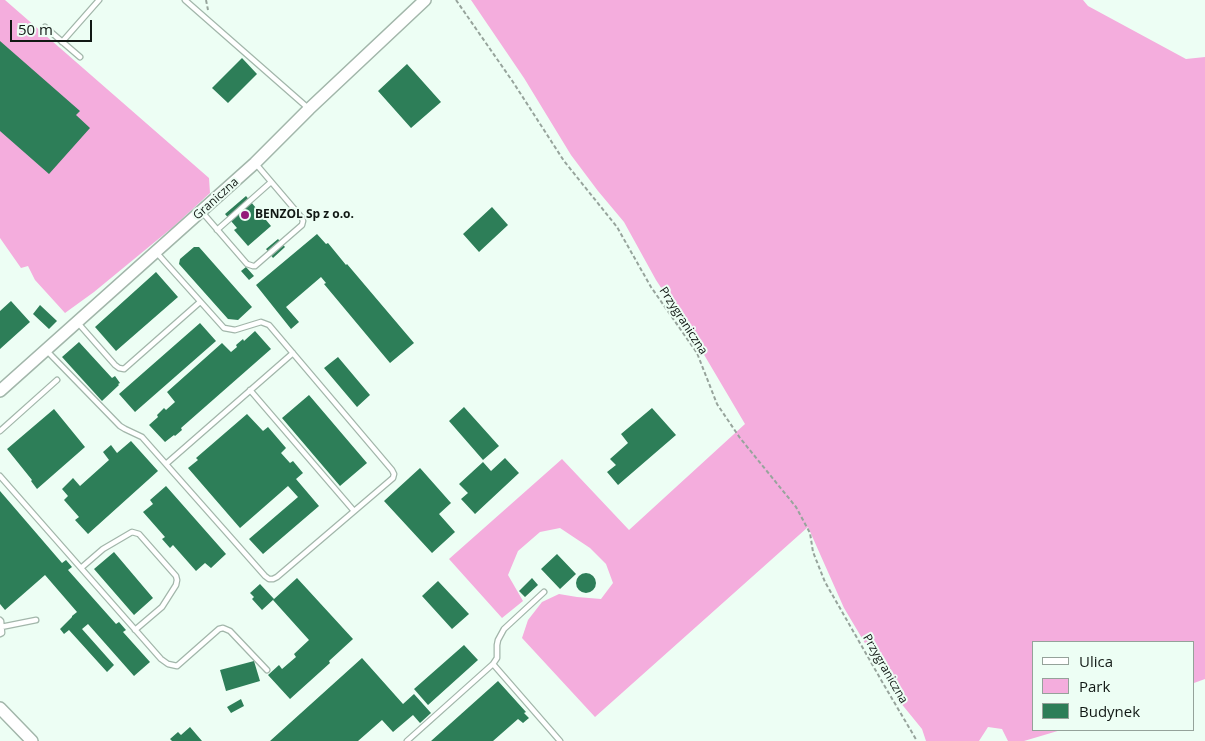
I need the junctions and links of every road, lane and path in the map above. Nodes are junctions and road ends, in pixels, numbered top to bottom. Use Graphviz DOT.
graph roads {
  1 [pos="99,0"];
  2 [pos="185,0"];
  3 [pos="426,0"];
  4 [pos="456,0"];
  5 [pos="45,27"];
  6 [pos="62,42"];
  7 [pos="80,58"];
  8 [pos="309,109"];
  9 [pos="255,163"];
  10 [pos="271,182"];
  11 [pos="201,211"];
  12 [pos="217,230"];
  13 [pos="156,252"];
  14 [pos="200,302"];
  15 [pos="77,322"];
  16 [pos="46,350"];
  17 [pos="293,353"];
  18 [pos="57,380"];
  19 [pos="250,390"];
  20 [pos="0,391"];
  21 [pos="0,431"];
  22 [pos="166,464"];
  23 [pos="0,476"];
  24 [pos="354,511"];
  25 [pos="81,568"];
  26 [pos="544,592"];
  27 [pos="0,620"];
  28 [pos="36,620"];
  29 [pos="2,627"];
  30 [pos="135,630"];
  31 [pos="0,634"];
  32 [pos="494,664"];
  33 [pos="267,670"];
  34 [pos="0,708"];
  35 [pos="32,741"];
  36 [pos="407,741"];
  37 [pos="560,741"];
  38 [pos="918,741"];
  1 -- 6 [label="lane"];
  2 -- 8 [label="lane"];
  3 -- 8 [label="street, Graniczna"];
  4 -- 38 [label="path, Przygraniczna"];
  5 -- 6 [label="lane"];
  6 -- 7 [label="lane"];
  8 -- 9 [label="street, Graniczna"];
  9 -- 10 [label="lane"];
  9 -- 11 [label="street, Graniczna"];
  10 -- 12 [label="lane"];
  10 -- 12 [label="lane"];
  11 -- 12 [label="lane"];
  11 -- 13 [label="street, Graniczna"];
  13 -- 14 [label="lane"];
  13 -- 15 [label="street, Graniczna"];
  14 -- 15 [label="lane"];
  14 -- 17 [label="lane"];
  15 -- 16 [label="street, Graniczna"];
  16 -- 20 [label="street, Graniczna"];
  16 -- 22 [label="lane"];
  17 -- 19 [label="lane"];
  17 -- 24 [label="lane"];
  18 -- 21 [label="lane"];
  19 -- 22 [label="lane"];
  19 -- 24 [label="lane"];
  22 -- 24 [label="lane"];
  23 -- 25 [label="lane"];
  25 -- 30 [label="lane"];
  25 -- 30 [label="lane"];
  26 -- 32 [label="lane"];
  27 -- 29 [label="lane"];
  28 -- 29 [label="lane"];
  29 -- 31 [label="lane"];
  30 -- 33 [label="lane"];
  32 -- 36 [label="lane"];
  32 -- 37 [label="lane"];
  34 -- 35 [label="street"];
}
